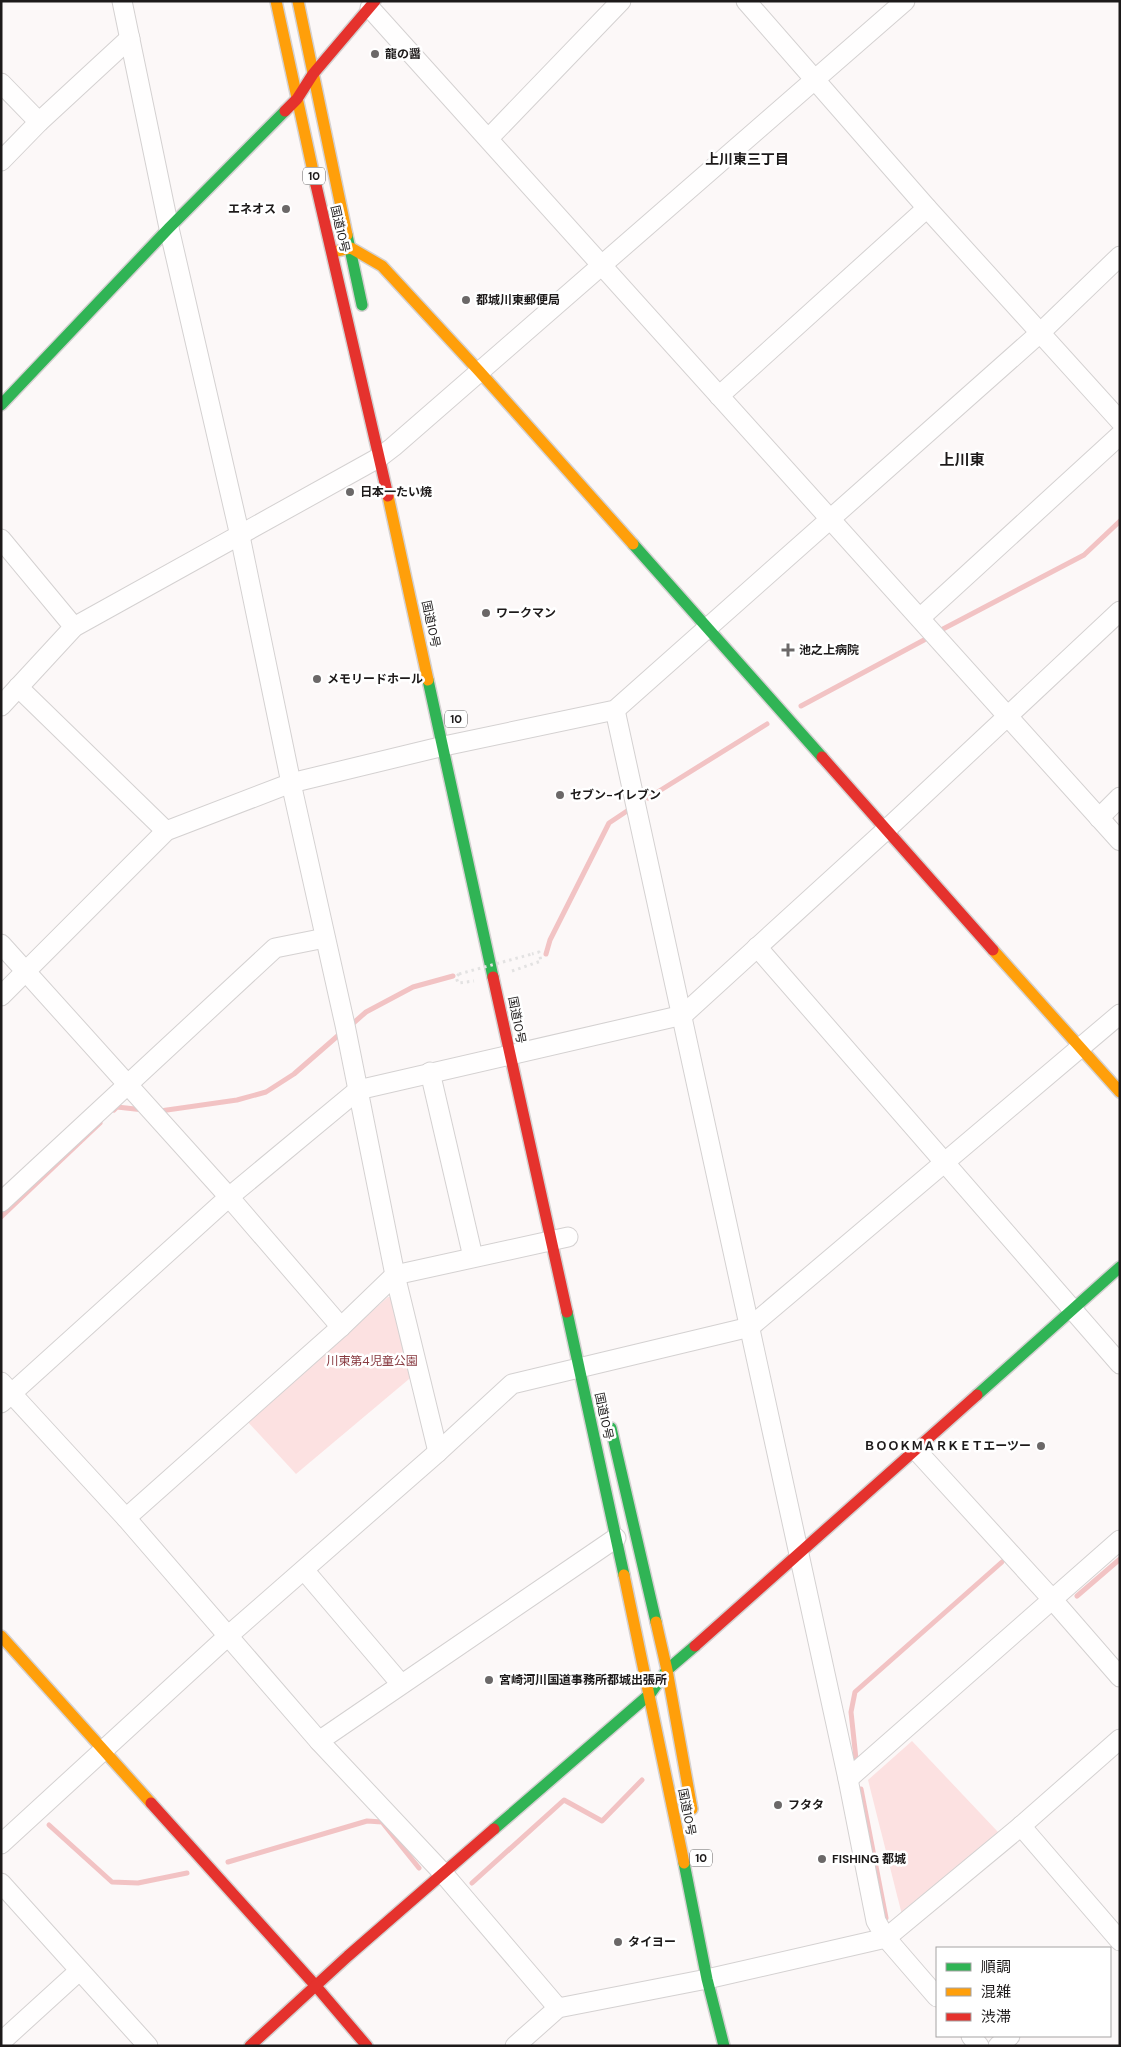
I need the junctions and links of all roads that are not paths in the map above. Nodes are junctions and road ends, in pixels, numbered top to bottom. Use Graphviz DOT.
graph roads {
  1 [pos="122,1"];
  2 [pos="276,1"];
  3 [pos="298,1"];
  4 [pos="621,1"];
  5 [pos="746,1"];
  6 [pos="905,1"];
  7 [pos="373,4"];
  8 [pos="130,38"];
  9 [pos="313,74"];
  10 [pos="816,80"];
  11 [pos="1,83"];
  12 [pos="297,99"];
  13 [pos="39,122"];
  14 [pos="488,138"];
  15 [pos="1,161"];
  16 [pos="927,208"];
  17 [pos="169,228"];
  18 [pos="351,248"];
  19 [pos="331,253"];
  20 [pos="1120,256"];
  21 [pos="602,265"];
  22 [pos="363,313"];
  23 [pos="1041,332"];
  24 [pos="479,371"];
  25 [pos="719,396"];
  26 [pos="1,405"];
  27 [pos="1120,421"];
  28 [pos="1120,435"];
  29 [pos="390,449"];
  30 [pos="830,519"];
  31 [pos="240,536"];
  32 [pos="1,539"];
  33 [pos="1120,611"];
  34 [pos="920,618"];
  35 [pos="74,627"];
  36 [pos="706,628"];
  37 [pos="18,687"];
  38 [pos="1,706"];
  39 [pos="615,710"];
  40 [pos="1008,716"];
  41 [pos="457,744"];
  42 [pos="291,783"];
  43 [pos="1120,797"];
  44 [pos="1099,818"];
  45 [pos="887,829"];
  46 [pos="166,831"];
  47 [pos="1120,841"];
  48 [pos="325,938"];
  49 [pos="1,944"];
  50 [pos="757,947"];
  51 [pos="25,971"];
  52 [pos="1,996"];
  53 [pos="683,1014"];
  54 [pos="1120,1014"];
  55 [pos="1081,1048"];
  56 [pos="510,1056"];
  57 [pos="430,1072"];
  58 [pos="130,1088"];
  59 [pos="358,1090"];
  60 [pos="1120,1092"];
  61 [pos="944,1161"];
  62 [pos="229,1197"];
  63 [pos="1,1202"];
  64 [pos="564,1238"];
  65 [pos="473,1257"];
  66 [pos="1120,1267"];
  67 [pos="395,1275"];
  68 [pos="1073,1309"];
  69 [pos="341,1327"];
  70 [pos="750,1327"];
  71 [pos="1120,1364"];
  72 [pos="593,1365"];
  73 [pos="5,1393"];
  74 [pos="608,1412"];
  75 [pos="916,1450"];
  76 [pos="438,1452"];
  77 [pos="126,1518"];
  78 [pos="616,1538"];
  79 [pos="1120,1540"];
  80 [pos="799,1554"];
  81 [pos="304,1570"];
  82 [pos="1052,1600"];
  83 [pos="229,1635"];
  84 [pos="1,1636"];
  85 [pos="666,1670"];
  86 [pos="1120,1677"];
  87 [pos="402,1684"];
  88 [pos="650,1694"];
  89 [pos="1120,1739"];
  90 [pos="319,1741"];
  91 [pos="103,1750"];
  92 [pos="848,1779"];
  93 [pos="694,1821"];
  94 [pos="1021,1826"];
  95 [pos="1,1844"];
  96 [pos="442,1872"];
  97 [pos="1,1883"];
  98 [pos="886,1938"];
  99 [pos="1120,1942"];
  100 [pos="79,1971"];
  101 [pos="719,1976"];
  102 [pos="315,1985"];
  103 [pos="936,1996"];
  104 [pos="558,2008"];
  105 [pos="1009,2037"];
  106 [pos="1,2042"];
  107 [pos="148,2046"];
  108 [pos="250,2046"];
  109 [pos="368,2046"];
  110 [pos="515,2046"];
  111 [pos="724,2046"];
  112 [pos="998,2046"];
  1 -- 8 [label="street"];
  2 -- 12 [label="main road, 国道10号 / 10"];
  3 -- 9 [label="main road, 国道10号 / 10"];
  4 -- 14 [label="street"];
  5 -- 10 [label="street"];
  6 -- 10 [label="street"];
  7 -- 9 [label="main road"];
  7 -- 14 [label="street"];
  8 -- 13 [label="street"];
  8 -- 17 [label="street"];
  9 -- 12 [label="main road"];
  9 -- 18 [label="main road, 国道10号 / 10"];
  10 -- 16 [label="street"];
  10 -- 21 [label="street"];
  11 -- 13 [label="street"];
  12 -- 17 [label="main road"];
  12 -- 19 [label="main road, 国道10号 / 10"];
  13 -- 15 [label="street"];
  14 -- 21 [label="street"];
  16 -- 23 [label="street"];
  16 -- 25 [label="street"];
  17 -- 26 [label="main road"];
  17 -- 31 [label="street"];
  18 -- 19 [label="main road"];
  18 -- 22 [label="main road, 国道10号 / 10"];
  18 -- 24 [label="main road"];
  19 -- 29 [label="main road, 国道10号 / 10"];
  20 -- 23 [label="street"];
  21 -- 24 [label="street"];
  21 -- 25 [label="street"];
  23 -- 27 [label="street"];
  23 -- 30 [label="street"];
  24 -- 29 [label="street"];
  24 -- 36 [label="main road"];
  25 -- 30 [label="street"];
  28 -- 34 [label="street"];
  29 -- 31 [label="street"];
  29 -- 41 [label="main road, 国道10号 / 10"];
  30 -- 34 [label="street"];
  30 -- 36 [label="street"];
  31 -- 35 [label="street"];
  31 -- 42 [label="street"];
  32 -- 35 [label="street"];
  33 -- 40 [label="street"];
  34 -- 40 [label="street"];
  35 -- 37 [label="street"];
  36 -- 39 [label="street"];
  36 -- 45 [label="main road"];
  37 -- 38 [label="street"];
  37 -- 46 [label="street"];
  39 -- 41 [label="street"];
  39 -- 53 [label="street"];
  40 -- 44 [label="street"];
  40 -- 45 [label="street"];
  41 -- 42 [label="street"];
  41 -- 56 [label="main road, 国道10号 / 10"];
  42 -- 46 [label="street"];
  42 -- 48 [label="street"];
  43 -- 44 [label="street"];
  44 -- 47 [label="street"];
  45 -- 50 [label="street"];
  45 -- 55 [label="main road"];
  46 -- 51 [label="street"];
  48 -- 58 [label="street"];
  48 -- 59 [label="street"];
  49 -- 51 [label="street"];
  50 -- 53 [label="street"];
  50 -- 61 [label="street"];
  51 -- 52 [label="street"];
  51 -- 58 [label="street"];
  53 -- 56 [label="street"];
  53 -- 70 [label="street"];
  54 -- 55 [label="street"];
  55 -- 60 [label="main road"];
  55 -- 61 [label="street"];
  56 -- 57 [label="street"];
  56 -- 64 [label="main road, 国道10号 / 10"];
  57 -- 59 [label="street"];
  57 -- 65 [label="street"];
  58 -- 62 [label="street"];
  58 -- 63 [label="street"];
  59 -- 62 [label="street"];
  59 -- 67 [label="street"];
  61 -- 68 [label="street"];
  61 -- 70 [label="street"];
  62 -- 69 [label="street"];
  62 -- 73 [label="street"];
  64 -- 65 [label="street"];
  64 -- 72 [label="main road, 国道10号 / 10"];
  65 -- 67 [label="street"];
  66 -- 68 [label="main road"];
  67 -- 69 [label="street"];
  67 -- 76 [label="street"];
  68 -- 71 [label="street"];
  68 -- 75 [label="main road"];
  69 -- 77 [label="street"];
  70 -- 72 [label="street"];
  70 -- 80 [label="street"];
  72 -- 76 [label="street"];
  72 -- 78 [label="main road, 国道10号 / 10"];
  73 -- 77 [label="street"];
  74 -- 85 [label="main road, 国道10号"];
  75 -- 80 [label="main road"];
  75 -- 82 [label="street"];
  76 -- 81 [label="street"];
  77 -- 83 [label="street"];
  78 -- 87 [label="street"];
  78 -- 88 [label="main road, 国道10号 / 10"];
  79 -- 82 [label="street"];
  80 -- 85 [label="main road"];
  80 -- 92 [label="street"];
  81 -- 83 [label="street"];
  81 -- 87 [label="street"];
  82 -- 86 [label="street"];
  82 -- 92 [label="street"];
  83 -- 90 [label="street"];
  83 -- 91 [label="street"];
  84 -- 91 [label="main road"];
  85 -- 88 [label="main road"];
  85 -- 93 [label="main road, 国道10号"];
  87 -- 90 [label="street"];
  88 -- 96 [label="main road"];
  88 -- 101 [label="main road, 国道10号 / 10"];
  89 -- 94 [label="street"];
  90 -- 96 [label="street"];
  91 -- 95 [label="street"];
  91 -- 102 [label="main road"];
  92 -- 98 [label="street"];
  94 -- 98 [label="street"];
  94 -- 99 [label="street"];
  96 -- 102 [label="main road"];
  96 -- 104 [label="street"];
  97 -- 100 [label="street"];
  98 -- 101 [label="street"];
  98 -- 103 [label="street"];
  100 -- 106 [label="street"];
  100 -- 107 [label="street"];
  101 -- 104 [label="street"];
  101 -- 111 [label="main road, 国道10号 / 10"];
  102 -- 108 [label="main road"];
  102 -- 109 [label="main road"];
  104 -- 110 [label="street"];
  105 -- 112 [label="street"];
}
